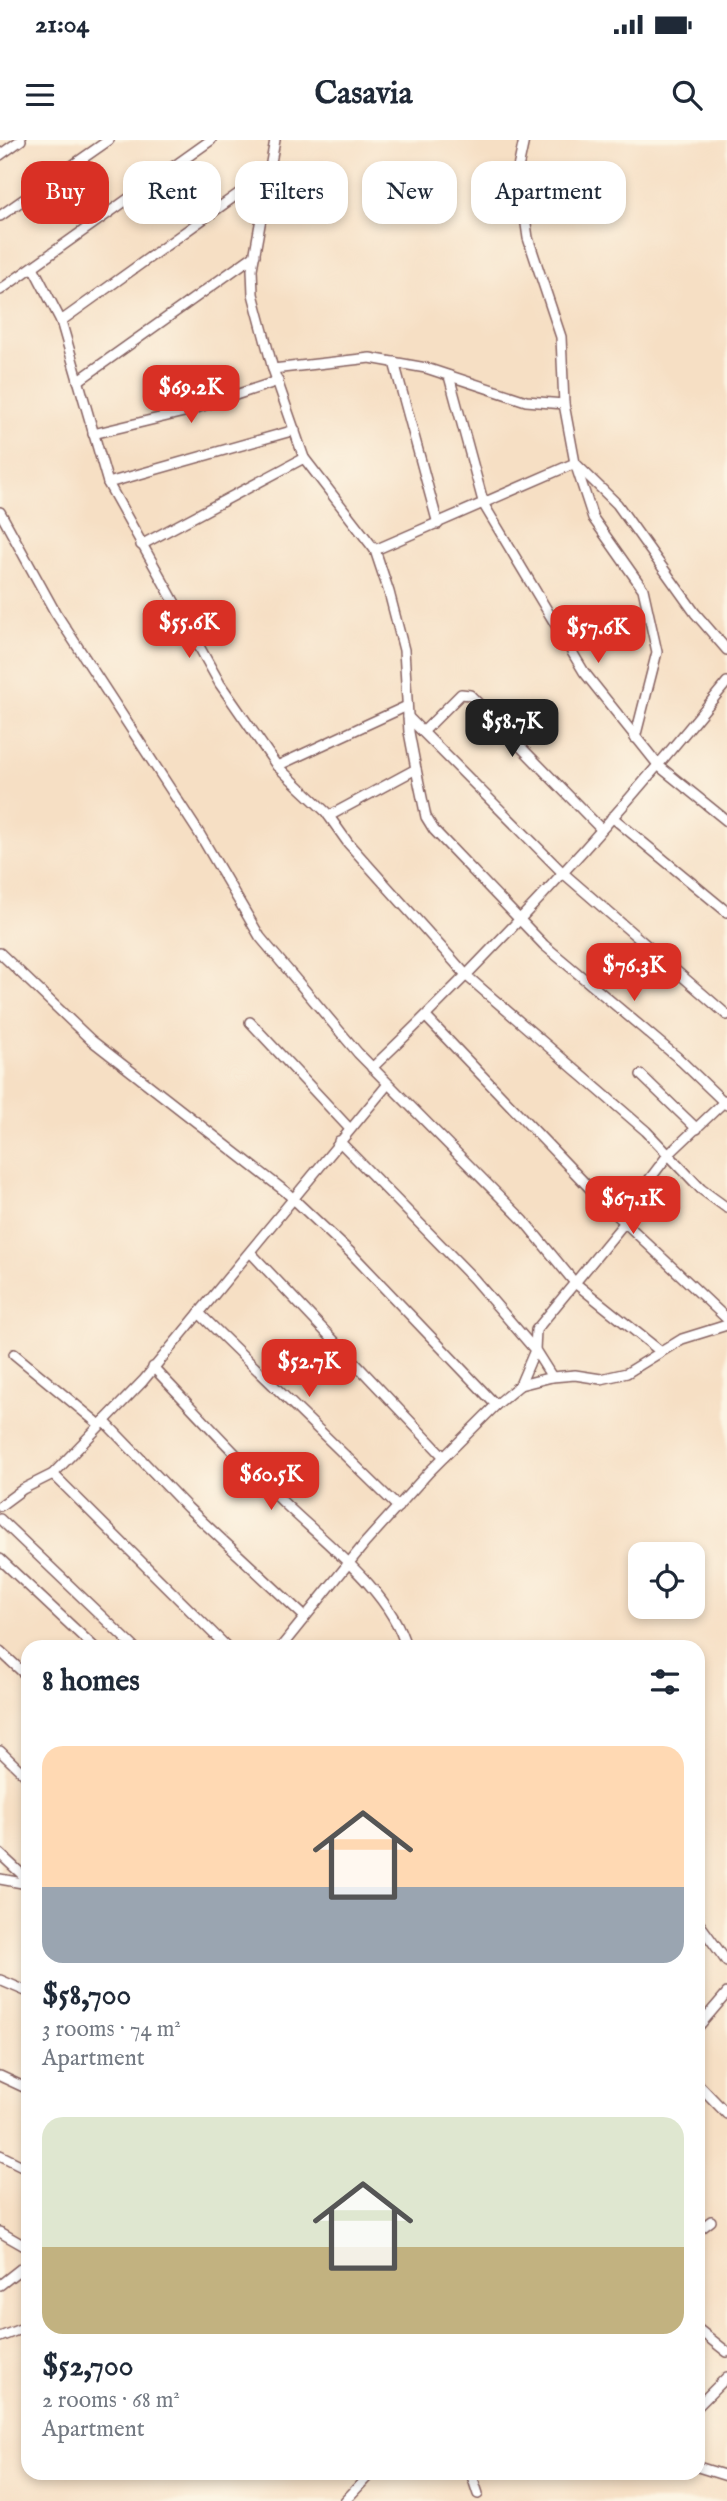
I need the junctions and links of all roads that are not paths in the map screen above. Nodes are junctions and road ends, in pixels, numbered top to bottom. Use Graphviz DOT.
graph roads {
  1 [pos="21,140"];
  2 [pos="110,140"];
  3 [pos="211,140"];
  4 [pos="275,140"];
  5 [pos="524,140"];
  6 [pos="0,155"];
  7 [pos="272,161"];
  8 [pos="235,196"];
  9 [pos="0,216"];
  10 [pos="260,224"];
  11 [pos="254,255"];
  12 [pos="33,267"];
  13 [pos="0,290"];
  14 [pos="61,321"];
  15 [pos="394,362"];
  16 [pos="273,369"];
  17 [pos="449,376"];
  18 [pos="78,381"];
  19 [pos="278,382"];
  20 [pos="564,404"];
  21 [pos="295,430"];
  22 [pos="93,434"];
  23 [pos="304,458"];
  24 [pos="575,463"];
  25 [pos="108,483"];
  26 [pos="484,505"];
  27 [pos="0,512"];
  28 [pos="438,524"];
  29 [pos="141,545"];
  30 [pos="375,550"];
  31 [pos="727,650"];
  32 [pos="727,682"];
  33 [pos="407,706"];
  34 [pos="408,717"];
  35 [pos="423,732"];
  36 [pos="635,738"];
  37 [pos="277,766"];
  38 [pos="659,766"];
  39 [pos="416,769"];
  40 [pos="328,816"];
  41 [pos="612,817"];
  42 [pos="727,821"];
  43 [pos="601,829"];
  44 [pos="562,872"];
  45 [pos="727,912"];
  46 [pos="521,921"];
  47 [pos="0,953"];
  48 [pos="468,977"];
  49 [pos="727,1015"];
  50 [pos="426,1017"];
  51 [pos="250,1022"];
  52 [pos="372,1068"];
  53 [pos="641,1075"];
  54 [pos="388,1084"];
  55 [pos="726,1102"];
  56 [pos="349,1128"];
  57 [pos="697,1129"];
  58 [pos="340,1141"];
  59 [pos="668,1155"];
  60 [pos="295,1200"];
  61 [pos="727,1208"];
  62 [pos="625,1222"];
  63 [pos="250,1252"];
  64 [pos="575,1283"];
  65 [pos="199,1313"];
  66 [pos="727,1319"];
  67 [pos="727,1325"];
  68 [pos="535,1350"];
  69 [pos="660,1351"];
  70 [pos="13,1354"];
  71 [pos="153,1367"];
  72 [pos="552,1377"];
  73 [pos="520,1385"];
  74 [pos="496,1405"];
  75 [pos="102,1423"];
  76 [pos="444,1457"];
  77 [pos="53,1474"];
  78 [pos="0,1506"];
  79 [pos="398,1507"];
  80 [pos="0,1519"];
  81 [pos="0,1559"];
  82 [pos="349,1563"];
  83 [pos="305,1617"];
  84 [pos="87,1640"];
  85 [pos="127,1640"];
  86 [pos="220,1640"];
  87 [pos="287,1640"];
  88 [pos="402,1640"];
  89 [pos="0,1651"];
  90 [pos="21,1670"];
  91 [pos="0,1752"];
  92 [pos="21,1772"];
  93 [pos="0,1854"];
  94 [pos="21,1875"];
  95 [pos="0,1879"];
  96 [pos="21,1881"];
  97 [pos="705,1932"];
  98 [pos="727,1962"];
  99 [pos="0,1980"];
  100 [pos="21,1989"];
  101 [pos="727,1993"];
  102 [pos="718,2004"];
  103 [pos="727,2013"];
  104 [pos="705,2019"];
  105 [pos="0,2076"];
  106 [pos="21,2086"];
  107 [pos="705,2091"];
  108 [pos="727,2114"];
  109 [pos="0,2155"];
  110 [pos="21,2166"];
  111 [pos="711,2221"];
  112 [pos="705,2226"];
  113 [pos="0,2232"];
  114 [pos="21,2244"];
  115 [pos="21,2268"];
  116 [pos="0,2285"];
  117 [pos="21,2329"];
  118 [pos="705,2335"];
  119 [pos="0,2337"];
  120 [pos="727,2352"];
  121 [pos="727,2377"];
  122 [pos="705,2399"];
  123 [pos="705,2468"];
  124 [pos="727,2476"];
  125 [pos="364,2480"];
  126 [pos="473,2480"];
  127 [pos="478,2494"];
  128 [pos="345,2501"];
  1 -- 6 [label="street"];
  2 -- 9 [label="street"];
  3 -- 12 [label="street"];
  4 -- 7 [label="street"];
  5 -- 20 [label="street"];
  8 -- 14 [label="street"];
  10 -- 11 [label="street"];
  11 -- 16 [label="street"];
  11 -- 18 [label="street"];
  12 -- 13 [label="street"];
  12 -- 14 [label="street"];
  14 -- 18 [label="street"];
  15 -- 16 [label="street"];
  15 -- 17 [label="street"];
  15 -- 28 [label="street"];
  16 -- 19 [label="street"];
  17 -- 20 [label="street"];
  17 -- 26 [label="street"];
  18 -- 22 [label="street"];
  19 -- 21 [label="street"];
  19 -- 22 [label="street"];
  20 -- 24 [label="street"];
  21 -- 23 [label="street"];
  21 -- 25 [label="street"];
  22 -- 25 [label="street"];
  23 -- 29 [label="street"];
  23 -- 30 [label="street"];
  24 -- 26 [label="street"];
  24 -- 31 [label="street"];
  24 -- 36 [label="street"];
  25 -- 29 [label="street"];
  26 -- 28 [label="street"];
  26 -- 36 [label="street"];
  27 -- 52 [label="street"];
  28 -- 30 [label="street"];
  29 -- 37 [label="street"];
  30 -- 33 [label="street"];
  32 -- 38 [label="street"];
  33 -- 34 [label="street"];
  33 -- 37 [label="street"];
  34 -- 35 [label="street"];
  34 -- 39 [label="street"];
  35 -- 43 [label="street"];
  35 -- 44 [label="street"];
  36 -- 38 [label="street"];
  37 -- 40 [label="street"];
  38 -- 41 [label="street"];
  38 -- 42 [label="street"];
  39 -- 40 [label="street"];
  39 -- 46 [label="street"];
  40 -- 48 [label="street"];
  41 -- 43 [label="street"];
  41 -- 45 [label="street"];
  43 -- 44 [label="street"];
  44 -- 46 [label="street"];
  44 -- 49 [label="street"];
  46 -- 48 [label="street"];
  46 -- 55 [label="street"];
  47 -- 60 [label="street"];
  48 -- 50 [label="street"];
  48 -- 59 [label="street"];
  50 -- 52 [label="street"];
  50 -- 62 [label="street"];
  51 -- 56 [label="street"];
  52 -- 54 [label="street"];
  53 -- 57 [label="street"];
  54 -- 56 [label="street"];
  54 -- 64 [label="street"];
  55 -- 57 [label="street"];
  56 -- 58 [label="street"];
  57 -- 59 [label="street"];
  58 -- 60 [label="street"];
  58 -- 68 [label="street"];
  59 -- 61 [label="street"];
  59 -- 62 [label="street"];
  60 -- 63 [label="street"];
  60 -- 74 [label="street"];
  62 -- 64 [label="street"];
  62 -- 66 [label="street"];
  63 -- 65 [label="street"];
  63 -- 76 [label="street"];
  64 -- 68 [label="street"];
  64 -- 69 [label="street"];
  65 -- 71 [label="street"];
  65 -- 79 [label="street"];
  67 -- 69 [label="street"];
  68 -- 72 [label="street"];
  68 -- 73 [label="street"];
  69 -- 72 [label="street"];
  70 -- 75 [label="street"];
  71 -- 75 [label="street"];
  71 -- 82 [label="street"];
  72 -- 73 [label="street"];
  73 -- 74 [label="street"];
  74 -- 76 [label="street"];
  75 -- 77 [label="street"];
  75 -- 83 [label="street"];
  76 -- 79 [label="street"];
  77 -- 78 [label="street"];
  77 -- 86 [label="street"];
  79 -- 82 [label="street"];
  80 -- 85 [label="street"];
  81 -- 84 [label="street"];
  82 -- 83 [label="street"];
  82 -- 88 [label="street"];
  83 -- 87 [label="street"];
  89 -- 90 [label="street"];
  91 -- 92 [label="street"];
  93 -- 94 [label="street"];
  95 -- 96 [label="street"];
  97 -- 98 [label="street"];
  99 -- 100 [label="street"];
  101 -- 102 [label="street"];
  102 -- 103 [label="street"];
  102 -- 104 [label="street"];
  105 -- 106 [label="street"];
  107 -- 108 [label="street"];
  109 -- 110 [label="street"];
  111 -- 112 [label="street"];
  113 -- 114 [label="street"];
  115 -- 116 [label="street"];
  117 -- 119 [label="street"];
  118 -- 120 [label="street"];
  121 -- 122 [label="street"];
  123 -- 124 [label="street"];
  125 -- 128 [label="street"];
  126 -- 127 [label="street"];
}
